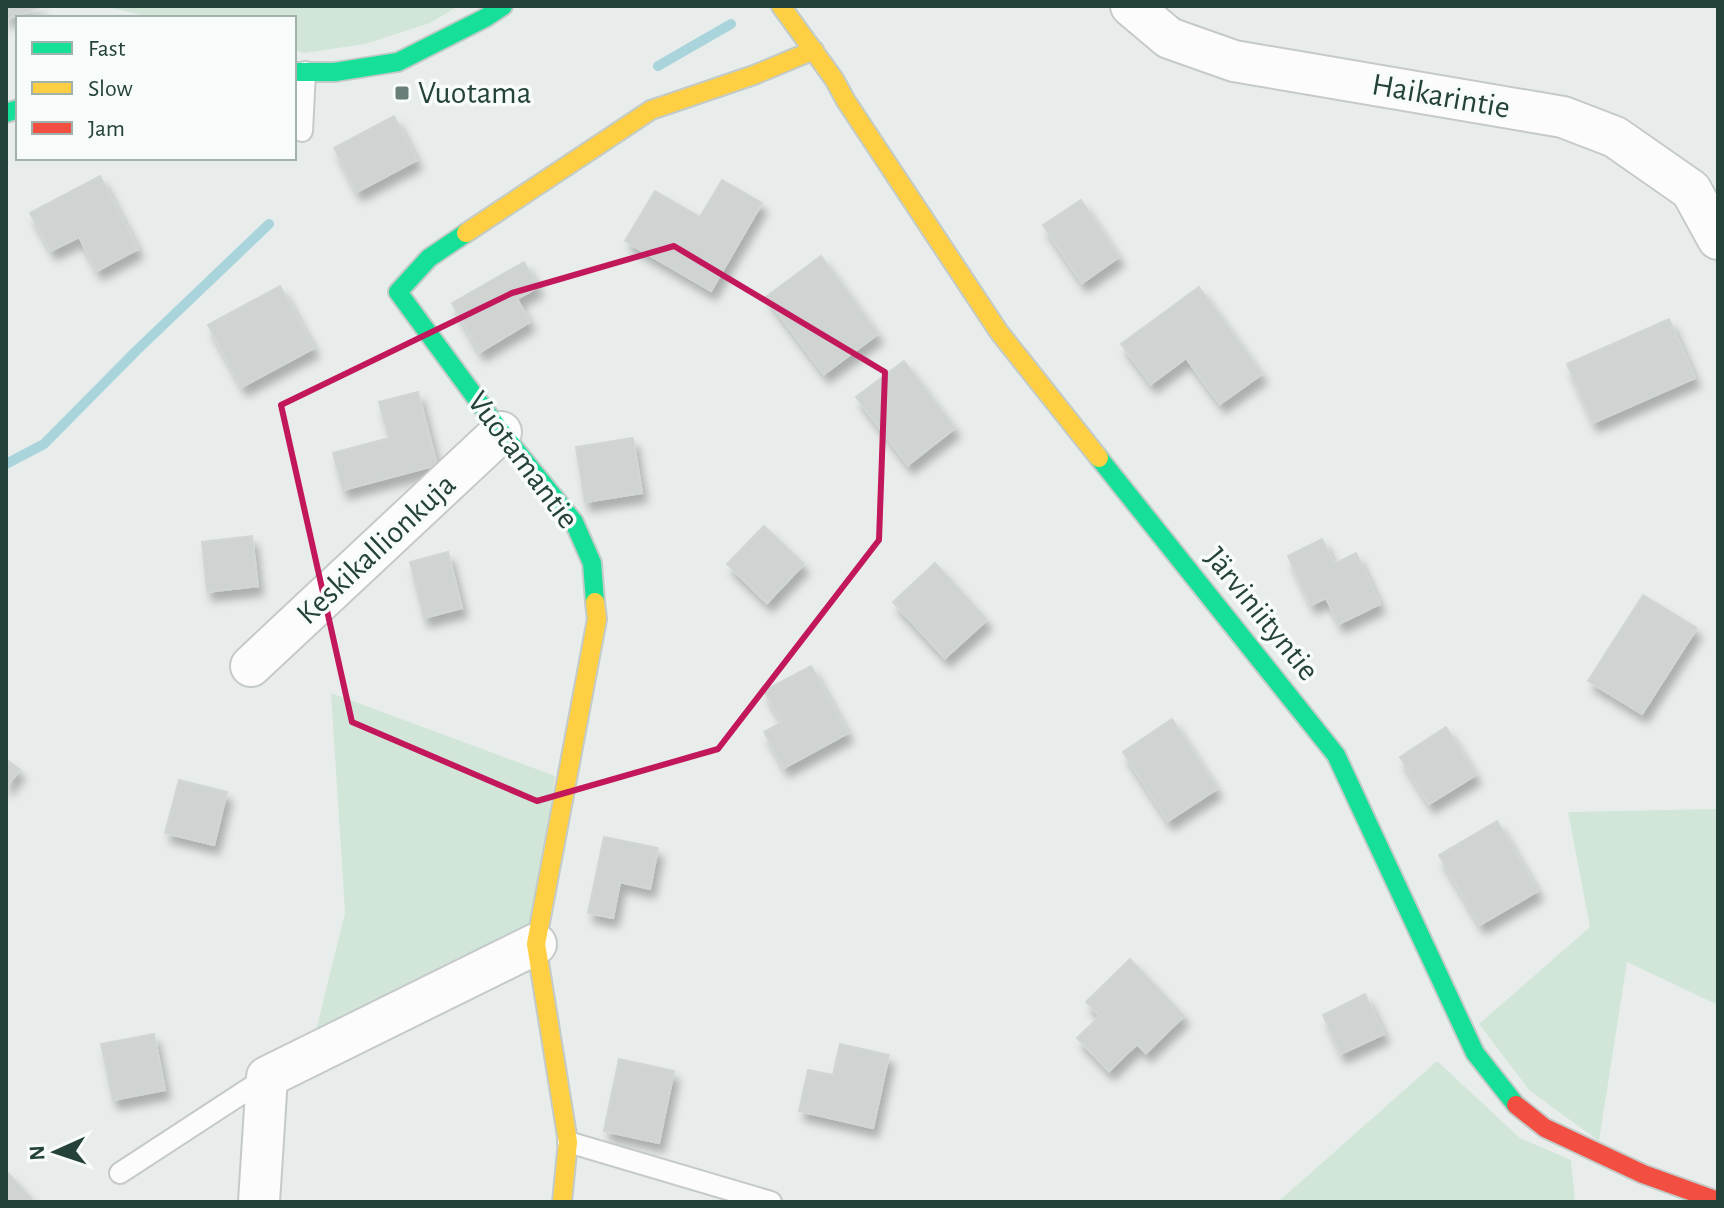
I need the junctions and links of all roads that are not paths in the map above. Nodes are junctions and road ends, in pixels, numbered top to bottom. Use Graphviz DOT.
graph roads {
  1 [pos="503,6"];
  2 [pos="781,6"];
  3 [pos="1131,6"];
  4 [pos="814,50"];
  5 [pos="300,72"];
  6 [pos="302,131"];
  7 [pos="1718,239"];
  8 [pos="501,432"];
  9 [pos="251,666"];
  10 [pos="536,944"];
  11 [pos="267,1077"];
  12 [pos="568,1142"];
  13 [pos="120,1173"];
  14 [pos="1718,1201"];
  15 [pos="259,1202"];
  16 [pos="562,1202"];
  17 [pos="771,1202"];
  1 -- 5 [label="street"];
  2 -- 4 [label="street, Järviniityntie"];
  3 -- 7 [label="street, Haikarintie"];
  4 -- 8 [label="street, Vuotamantie"];
  4 -- 14 [label="street, Järviniityntie"];
  5 -- 6 [label="lane"];
  8 -- 9 [label="street, Keskikallionkuja"];
  8 -- 10 [label="street, Vuotamantie"];
  10 -- 11 [label="street"];
  10 -- 12 [label="street, Vuotamantie"];
  11 -- 13 [label="lane"];
  11 -- 15 [label="street"];
  12 -- 16 [label="street, Vuotamantie"];
  12 -- 17 [label="lane"];
}
